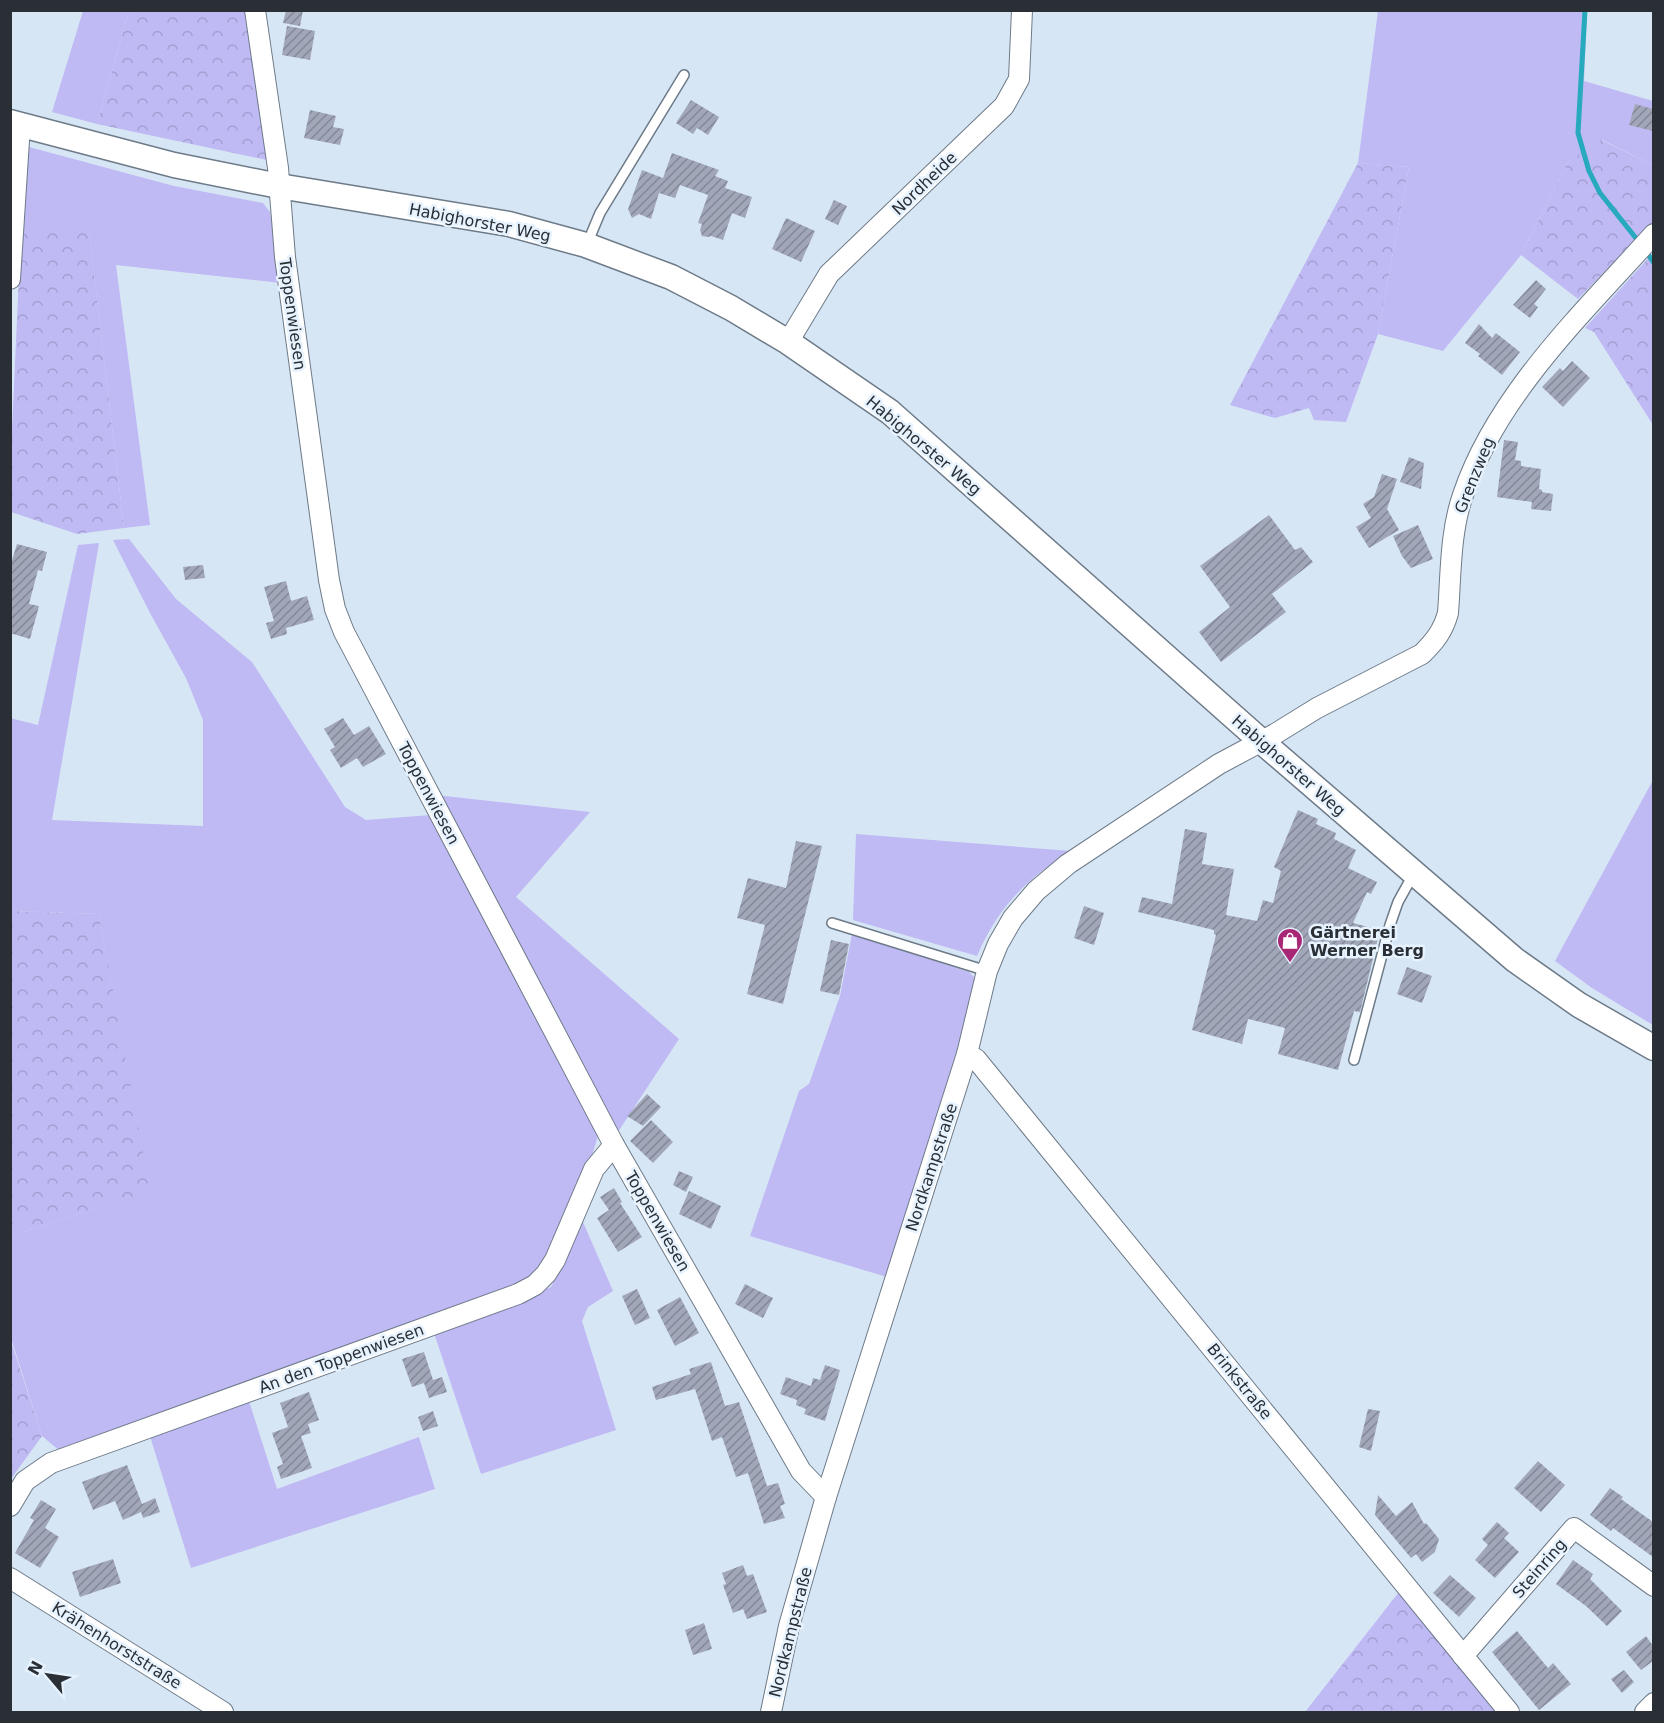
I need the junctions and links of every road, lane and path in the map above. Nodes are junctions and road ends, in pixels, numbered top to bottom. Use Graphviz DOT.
graph roads {
  1 [pos="255,10"];
  2 [pos="1022,10"];
  3 [pos="684,75"];
  4 [pos="17,122"];
  5 [pos="279,186"];
  6 [pos="1653,234"];
  7 [pos="586,245"];
  8 [pos="10,279"];
  9 [pos="788,342"];
  10 [pos="1261,741"];
  11 [pos="1414,873"];
  12 [pos="832,923"];
  13 [pos="987,971"];
  14 [pos="1653,1048"];
  15 [pos="967,1054"];
  16 [pos="1354,1060"];
  17 [pos="614,1145"];
  18 [pos="826,1497"];
  19 [pos="10,1506"];
  20 [pos="10,1578"];
  21 [pos="1653,1586"];
  22 [pos="1463,1656"];
  23 [pos="1653,1703"];
  24 [pos="223,1713"];
  25 [pos="771,1713"];
  26 [pos="1509,1713"];
  27 [pos="1645,1713"];
  1 -- 5 [label="street, Toppenwiesen"];
  2 -- 9 [label="street, Nordheide"];
  3 -- 7 [label="lane"];
  4 -- 5 [label="street, Habighorster Weg"];
  4 -- 8 [label="street"];
  5 -- 7 [label="street, Habighorster Weg"];
  5 -- 17 [label="street, Toppenwiesen"];
  6 -- 10 [label="street, Grenzweg"];
  7 -- 9 [label="street, Habighorster Weg"];
  9 -- 10 [label="street, Habighorster Weg"];
  10 -- 11 [label="street, Habighorster Weg"];
  10 -- 13 [label="street, Nordkampstraße"];
  11 -- 14 [label="street, Habighorster Weg"];
  11 -- 16 [label="lane"];
  12 -- 13 [label="lane"];
  13 -- 15 [label="street, Nordkampstraße"];
  15 -- 18 [label="street, Nordkampstraße"];
  15 -- 22 [label="street, Brinkstraße"];
  17 -- 18 [label="street, Toppenwiesen"];
  17 -- 19 [label="street, An den Toppenwiesen"];
  18 -- 25 [label="street, Nordkampstraße"];
  20 -- 24 [label="street, Krähenhorststraße"];
  21 -- 22 [label="street, Steinring"];
  22 -- 26 [label="street, Brinkstraße"];
  23 -- 27 [label="street"];
}
